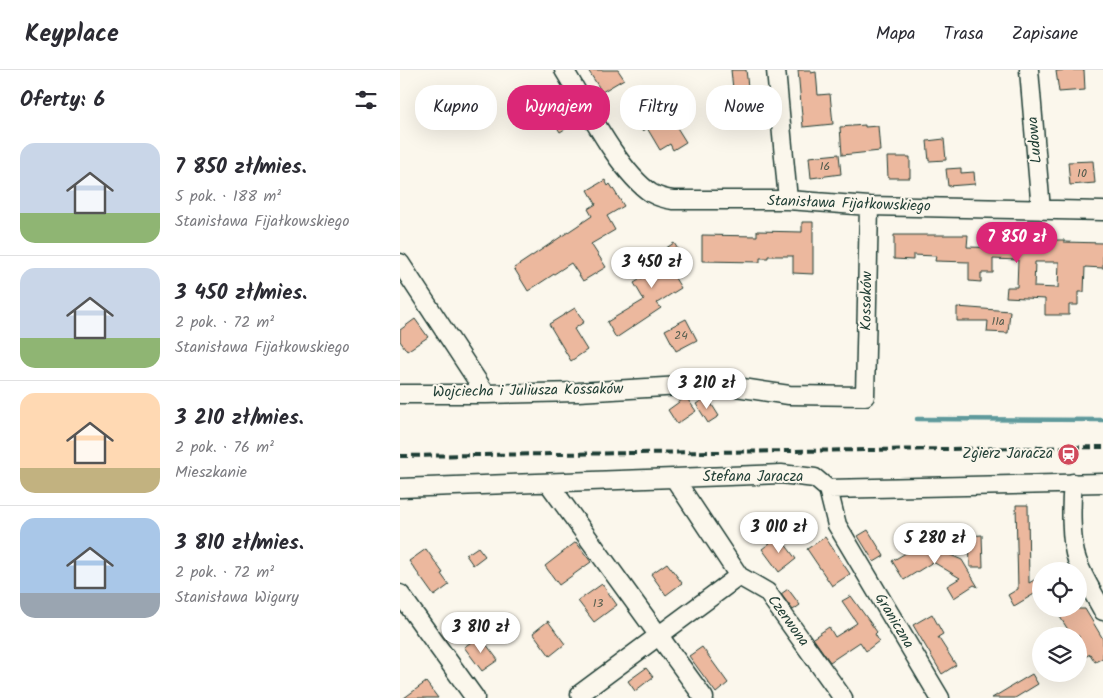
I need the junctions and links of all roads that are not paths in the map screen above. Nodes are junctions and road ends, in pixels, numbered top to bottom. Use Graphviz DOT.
graph roads {
  1 [pos="564,70"];
  2 [pos="776,70"];
  3 [pos="1029,70"];
  4 [pos="788,200"];
  5 [pos="869,206"];
  6 [pos="1041,210"];
  7 [pos="1103,211"];
  8 [pos="400,263"];
  9 [pos="400,394"];
  10 [pos="486,394"];
  11 [pos="865,396"];
  12 [pos="674,478"];
  13 [pos="1073,483"];
  14 [pos="1103,483"];
  15 [pos="549,484"];
  16 [pos="400,488"];
  17 [pos="828,488"];
  18 [pos="739,576"];
  19 [pos="400,594"];
  20 [pos="1103,611"];
  21 [pos="659,635"];
  22 [pos="580,694"];
  23 [pos="475,698"];
  24 [pos="704,698"];
  25 [pos="844,698"];
  26 [pos="940,698"];
  1 -- 4 [label="street, Stanisława Fijałkowskiego"];
  2 -- 4 [label="street"];
  3 -- 6 [label="street, Ludowa"];
  4 -- 5 [label="street, Stanisława Fijałkowskiego"];
  5 -- 6 [label="street, Stanisława Fijałkowskiego"];
  5 -- 11 [label="street, Kossaków"];
  6 -- 7 [label="street, Stanisława Fijałkowskiego"];
  8 -- 10 [label="street"];
  9 -- 10 [label="street, Wojciecha i Juliusza Kossaków"];
  10 -- 11 [label="street, Wojciecha i Juliusza Kossaków"];
  12 -- 15 [label="street, Stefana Jaracza"];
  12 -- 17 [label="street, Stefana Jaracza"];
  12 -- 18 [label="street, Czerwona"];
  13 -- 14 [label="street, Stefana Jaracza"];
  13 -- 17 [label="street, Stefana Jaracza"];
  13 -- 20 [label="street"];
  15 -- 16 [label="street, Stefana Jaracza"];
  15 -- 21 [label="street"];
  17 -- 26 [label="street, Graniczna"];
  18 -- 21 [label="street"];
  18 -- 25 [label="street, Czerwona"];
  19 -- 23 [label="street"];
  21 -- 22 [label="street"];
  21 -- 24 [label="street"];
}
